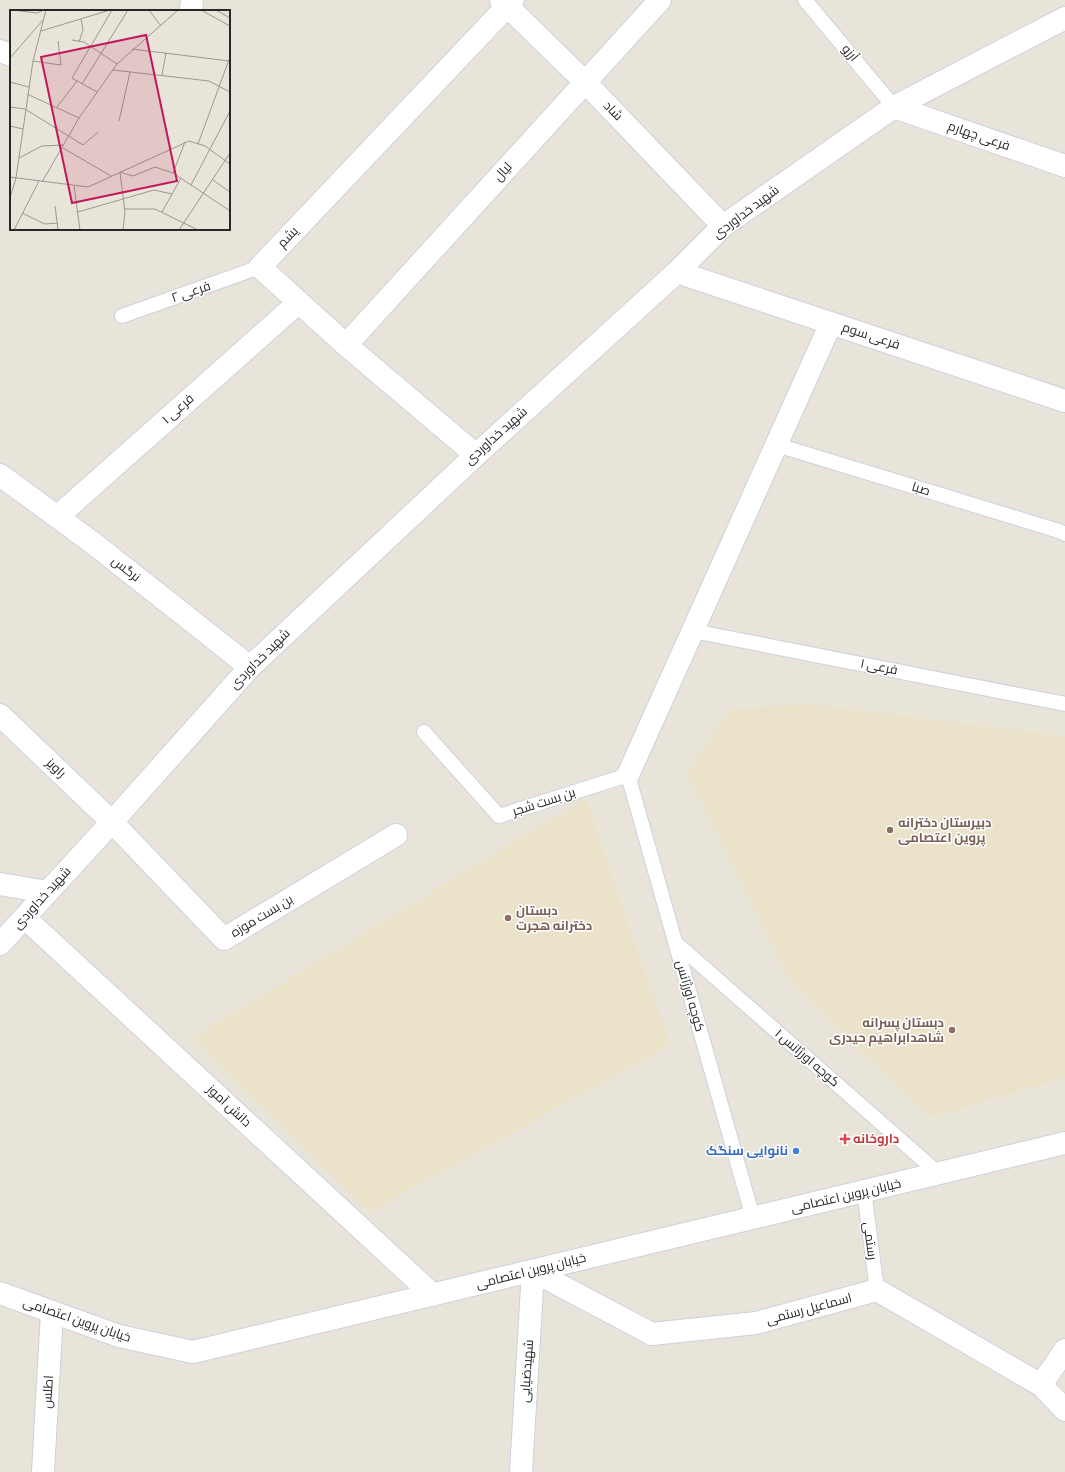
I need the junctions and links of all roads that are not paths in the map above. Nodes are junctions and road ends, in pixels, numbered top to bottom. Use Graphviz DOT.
graph roads {
  1 [pos="192,0"];
  2 [pos="660,0"];
  3 [pos="805,0"];
  4 [pos="507,2"];
  5 [pos="191,10"];
  6 [pos="1065,18"];
  7 [pos="0,50"];
  8 [pos="10,55"];
  9 [pos="585,82"];
  10 [pos="894,107"];
  11 [pos="1065,166"];
  12 [pos="723,226"];
  13 [pos="260,267"];
  14 [pos="677,272"];
  15 [pos="299,302"];
  16 [pos="122,316"];
  17 [pos="831,323"];
  18 [pos="346,345"];
  19 [pos="1065,401"];
  20 [pos="777,445"];
  21 [pos="476,455"];
  22 [pos="0,475"];
  23 [pos="57,517"];
  24 [pos="1065,534"];
  25 [pos="693,631"];
  26 [pos="250,666"];
  27 [pos="1065,704"];
  28 [pos="0,715"];
  29 [pos="424,732"];
  30 [pos="628,775"];
  31 [pos="112,822"];
  32 [pos="396,835"];
  33 [pos="0,884"];
  34 [pos="47,892"];
  35 [pos="25,918"];
  36 [pos="675,943"];
  37 [pos="0,944"];
  38 [pos="1065,1143"];
  39 [pos="938,1173"];
  40 [pos="864,1191"];
  41 [pos="753,1218"];
  42 [pos="533,1271"];
  43 [pos="877,1290"];
  44 [pos="0,1293"];
  45 [pos="433,1295"];
  46 [pos="52,1312"];
  47 [pos="1065,1350"];
  48 [pos="1041,1386"];
  49 [pos="1065,1410"];
  50 [pos="43,1472"];
  51 [pos="521,1472"];
  1 -- 5 [label="street"];
  2 -- 9 [label="street, لیال"];
  3 -- 10 [label="lane, آرزو"];
  4 -- 9 [label="street, شاد"];
  4 -- 13 [label="street, یشم"];
  6 -- 10 [label="street, شهید خداوردی"];
  7 -- 8 [label="street"];
  9 -- 12 [label="street, شاد"];
  9 -- 18 [label="street, لیال"];
  10 -- 11 [label="street, فرعی چهارم"];
  10 -- 12 [label="street, شهید خداوردی"];
  12 -- 14 [label="street, شهید خداوردی"];
  13 -- 15 [label="street"];
  13 -- 16 [label="lane, فرعی ۲"];
  14 -- 17 [label="street, فرعی سوم"];
  14 -- 21 [label="street, شهید خداوردی"];
  15 -- 18 [label="street"];
  15 -- 23 [label="street, فرعی ۱"];
  17 -- 19 [label="street, فرعی سوم"];
  17 -- 20 [label="street"];
  18 -- 21 [label="street"];
  20 -- 24 [label="lane, صبا"];
  20 -- 25 [label="street"];
  21 -- 26 [label="street, شهید خداوردی"];
  22 -- 23 [label="street, نرگس"];
  23 -- 26 [label="street, نرگس"];
  25 -- 27 [label="lane, فرعی ۱"];
  25 -- 30 [label="street"];
  26 -- 31 [label="street, شهید خداوردی"];
  28 -- 31 [label="street, راویز"];
  29 -- 30 [label="lane, بن بست شجر"];
  30 -- 36 [label="lane, کوچه اورژانس"];
  31 -- 32 [label="street, بن بست موزه"];
  31 -- 34 [label="street, شهید خداوردی"];
  33 -- 34 [label="street"];
  34 -- 35 [label="street, شهید خداوردی"];
  35 -- 37 [label="street, شهید خداوردی"];
  35 -- 45 [label="street, دانش آموز"];
  36 -- 39 [label="lane, کوچه اورژانس ۱"];
  36 -- 41 [label="lane, کوچه اورژانس"];
  38 -- 39 [label="street, خیابان پروین اعتصامی"];
  39 -- 40 [label="street, خیابان پروین اعتصامی"];
  40 -- 41 [label="street, خیابان پروین اعتصامی"];
  40 -- 43 [label="lane, رستمی"];
  41 -- 42 [label="street, خیابان پروین اعتصامی"];
  42 -- 43 [label="street, اسماعیل رستمی"];
  42 -- 45 [label="street, خیابان پروین اعتصامی"];
  42 -- 51 [label="street, شهیدضیایی"];
  43 -- 48 [label="street"];
  44 -- 46 [label="street, خیابان پروین اعتصامی"];
  45 -- 46 [label="street, خیابان پروین اعتصامی"];
  46 -- 50 [label="street, اطلس"];
  47 -- 48 [label="street"];
  48 -- 49 [label="street"];
}
